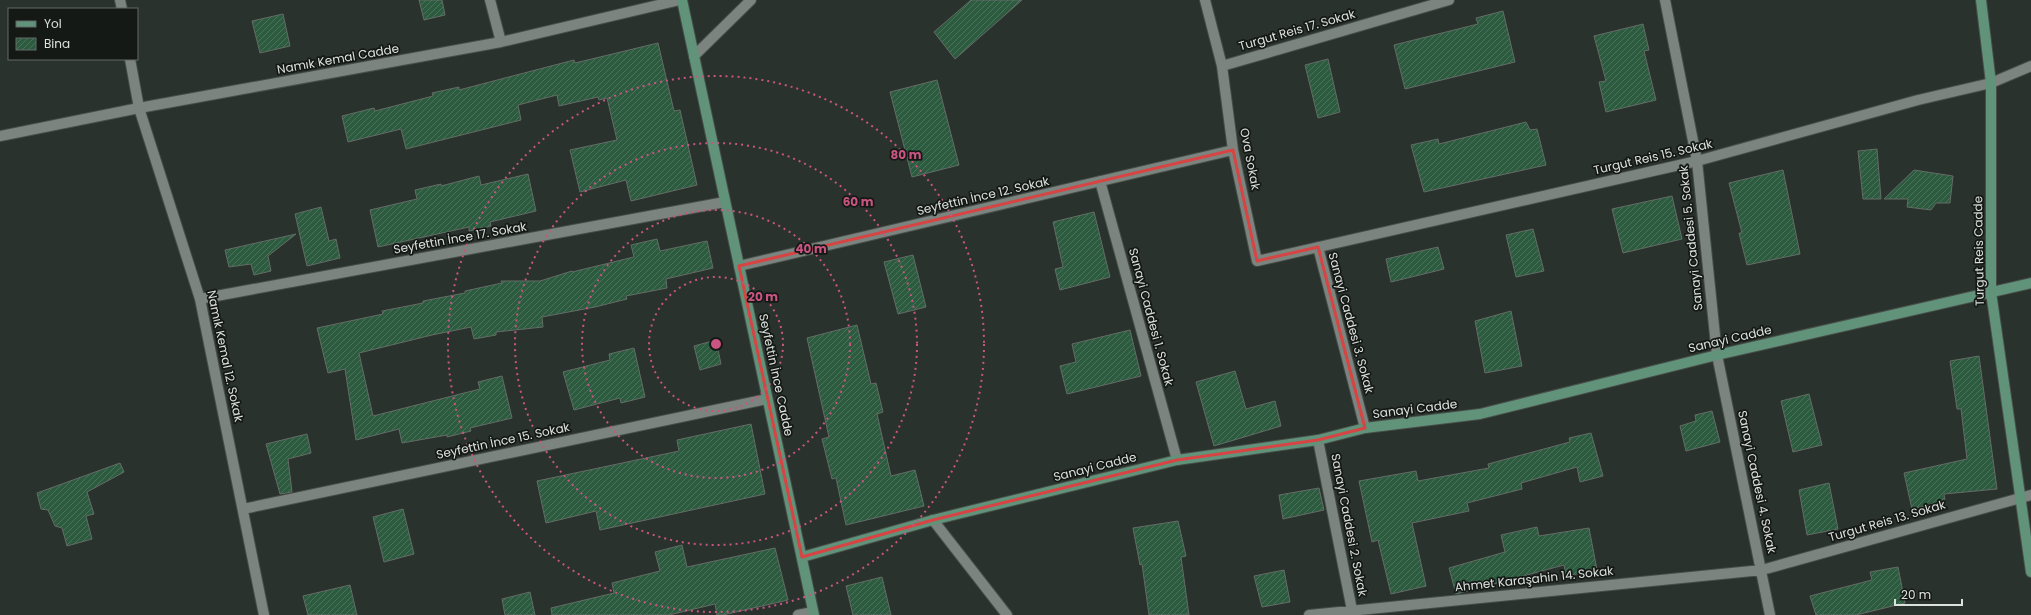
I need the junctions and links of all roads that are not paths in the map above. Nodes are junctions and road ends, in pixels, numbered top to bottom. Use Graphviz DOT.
graph roads {
  1 [pos="490,0"];
  2 [pos="681,0"];
  3 [pos="750,0"];
  4 [pos="1205,0"];
  5 [pos="1449,0"];
  6 [pos="1664,0"];
  7 [pos="1981,0"];
  8 [pos="501,42"];
  9 [pos="694,56"];
  10 [pos="130,60"];
  11 [pos="1222,66"];
  12 [pos="2031,66"];
  13 [pos="1991,83"];
  14 [pos="139,108"];
  15 [pos="0,136"];
  16 [pos="1234,150"];
  17 [pos="1697,162"];
  18 [pos="1100,181"];
  19 [pos="725,202"];
  20 [pos="1318,248"];
  21 [pos="739,266"];
  22 [pos="2031,283"];
  23 [pos="1991,292"];
  24 [pos="200,299"];
  25 [pos="1717,355"];
  26 [pos="767,398"];
  27 [pos="1365,428"];
  28 [pos="1318,440"];
  29 [pos="1177,460"];
  30 [pos="2031,495"];
  31 [pos="2020,497"];
  32 [pos="243,509"];
  33 [pos="933,520"];
  34 [pos="802,557"];
  35 [pos="1762,570"];
  36 [pos="2031,572"];
  37 [pos="814,613"];
  38 [pos="1353,613"];
  39 [pos="264,615"];
  40 [pos="798,615"];
  41 [pos="1007,615"];
  42 [pos="1309,615"];
  43 [pos="1770,615"];
  1 -- 8 [label="street"];
  2 -- 8 [label="street, Namık Kemal Cadde"];
  2 -- 9 [label="street, Seyfettin İnce Cadde"];
  3 -- 9 [label="street"];
  4 -- 11 [label="street, Ova Sokak"];
  5 -- 11 [label="street, Turgut Reis 17. Sokak"];
  6 -- 17 [label="street, Sanayi Caddesi 5. Sokak"];
  7 -- 13 [label="street, Turgut Reis Cadde"];
  8 -- 14 [label="street, Namık Kemal Cadde"];
  9 -- 19 [label="street, Seyfettin İnce Cadde"];
  10 -- 14 [label="street, Namık Kemal 12. Sokak"];
  11 -- 16 [label="street, Ova Sokak"];
  12 -- 13 [label="street, Turgut Reis 15. Sokak"];
  13 -- 17 [label="street, Turgut Reis 15. Sokak"];
  13 -- 23 [label="street, Turgut Reis Cadde"];
  14 -- 15 [label="street, Namık Kemal Cadde"];
  14 -- 24 [label="street, Namık Kemal 12. Sokak"];
  16 -- 18 [label="street, Seyfettin İnce 12. Sokak"];
  16 -- 20 [label="street, Ova Sokak"];
  17 -- 20 [label="street, Turgut Reis 15. Sokak"];
  17 -- 25 [label="street, Sanayi Caddesi 5. Sokak"];
  18 -- 21 [label="street, Seyfettin İnce 12. Sokak"];
  18 -- 29 [label="street, Sanayi Caddesi 1. Sokak"];
  19 -- 21 [label="street, Seyfettin İnce Cadde"];
  19 -- 24 [label="street, Seyfettin İnce 17. Sokak"];
  20 -- 27 [label="street, Sanayi Caddesi 3. Sokak"];
  21 -- 26 [label="street, Seyfettin İnce Cadde"];
  22 -- 23 [label="street, Sanayi Cadde"];
  23 -- 25 [label="street, Sanayi Cadde"];
  23 -- 31 [label="street, Turgut Reis Cadde"];
  24 -- 32 [label="street, Namık Kemal 12. Sokak"];
  25 -- 27 [label="street, Sanayi Cadde"];
  25 -- 35 [label="street, Sanayi Caddesi 4. Sokak"];
  26 -- 32 [label="street, Seyfettin İnce 15. Sokak"];
  26 -- 34 [label="street, Seyfettin İnce Cadde"];
  27 -- 28 [label="street, Sanayi Cadde"];
  28 -- 29 [label="street, Sanayi Cadde"];
  28 -- 38 [label="street, Sanayi Caddesi 2. Sokak"];
  29 -- 33 [label="street, Sanayi Cadde"];
  30 -- 31 [label="street, Turgut Reis 13. Sokak"];
  31 -- 35 [label="street, Turgut Reis 13. Sokak"];
  31 -- 36 [label="street, Turgut Reis Cadde"];
  32 -- 39 [label="street, Namık Kemal 12. Sokak"];
  33 -- 34 [label="street, Sanayi Cadde"];
  33 -- 41 [label="street"];
  34 -- 37 [label="street, Seyfettin İnce Cadde"];
  35 -- 38 [label="street, Ahmet Karaşahin 14. Sokak"];
  35 -- 43 [label="street, Sanayi Caddesi 4. Sokak"];
  37 -- 40 [label="street"];
  38 -- 42 [label="street, Ahmet Karaşahin 14. Sokak"];
}
